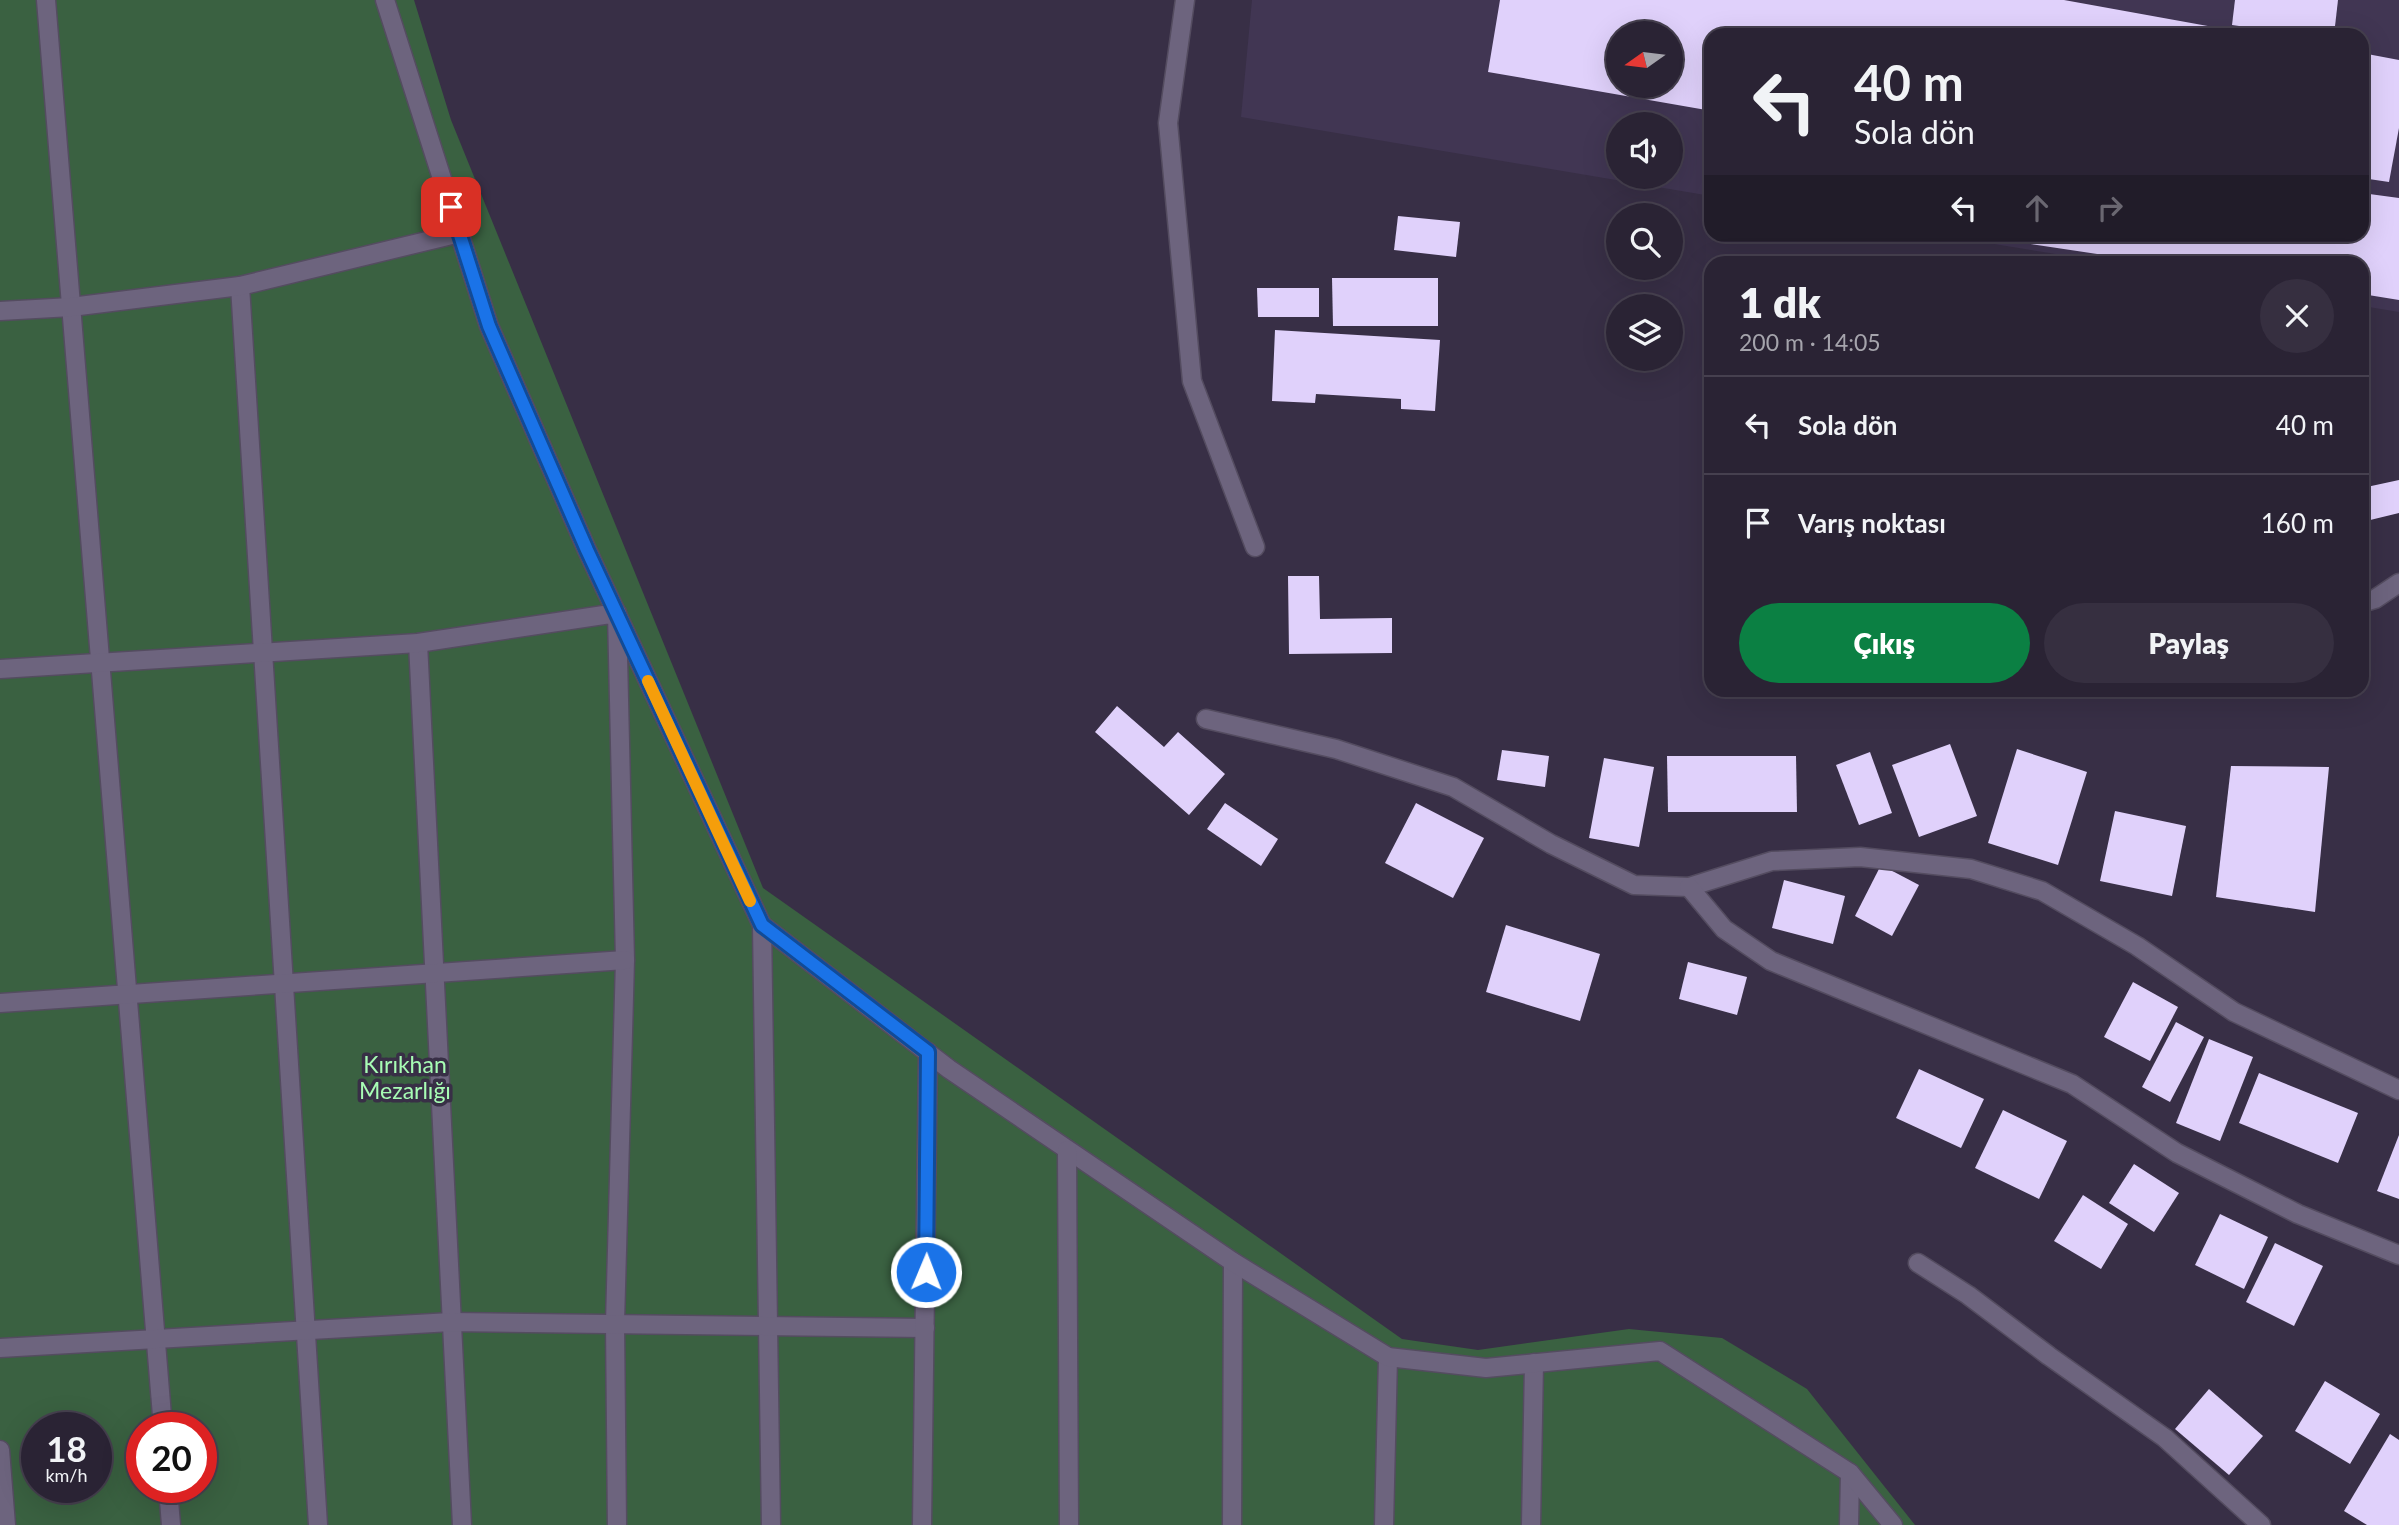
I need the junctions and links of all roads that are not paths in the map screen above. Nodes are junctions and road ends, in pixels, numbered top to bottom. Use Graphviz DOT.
graph roads {
  1 [pos="46,0"];
  2 [pos="385,0"];
  3 [pos="1185,0"];
  4 [pos="460,233"];
  5 [pos="240,286"];
  6 [pos="72,307"];
  7 [pos="0,311"];
  8 [pos="1255,547"];
  9 [pos="2399,583"];
  10 [pos="2369,601"];
  11 [pos="617,613"];
  12 [pos="418,643"];
  13 [pos="262,653"];
  14 [pos="101,663"];
  15 [pos="0,669"];
  16 [pos="1206,719"];
  17 [pos="1689,887"];
  18 [pos="762,925"];
  19 [pos="625,960"];
  20 [pos="435,974"];
  21 [pos="283,984"];
  22 [pos="127,994"];
  23 [pos="0,1003"];
  24 [pos="928,1052"];
  25 [pos="2399,1090"];
  26 [pos="1067,1150"];
  27 [pos="2399,1255"];
  28 [pos="1233,1262"];
  29 [pos="1918,1263"];
  30 [pos="452,1322"];
  31 [pos="615,1323"];
  32 [pos="769,1325"];
  33 [pos="925,1328"];
  34 [pos="305,1330"];
  35 [pos="156,1339"];
  36 [pos="0,1348"];
  37 [pos="1388,1357"];
  38 [pos="1534,1363"];
  39 [pos="162,1412"];
  40 [pos="0,1450"];
  41 [pos="1850,1473"];
  42 [pos="169,1503"];
  43 [pos="6,1525"];
  44 [pos="171,1525"];
  45 [pos="318,1525"];
  46 [pos="461,1525"];
  47 [pos="617,1525"];
  48 [pos="771,1525"];
  49 [pos="922,1525"];
  50 [pos="1069,1525"];
  51 [pos="1232,1525"];
  52 [pos="1384,1525"];
  53 [pos="1531,1525"];
  54 [pos="1849,1525"];
  55 [pos="1893,1525"];
  56 [pos="2261,1525"];
  1 -- 6 [label="street"];
  2 -- 4 [label="street"];
  3 -- 8 [label="street"];
  4 -- 5 [label="street"];
  4 -- 11 [label="street"];
  5 -- 6 [label="street"];
  5 -- 13 [label="street"];
  6 -- 7 [label="street"];
  6 -- 14 [label="street"];
  9 -- 10 [label="street"];
  11 -- 12 [label="street"];
  11 -- 18 [label="street"];
  11 -- 19 [label="street"];
  12 -- 13 [label="street"];
  12 -- 20 [label="street"];
  13 -- 14 [label="street"];
  13 -- 21 [label="street"];
  14 -- 15 [label="street"];
  14 -- 22 [label="street"];
  16 -- 17 [label="street"];
  17 -- 25 [label="street"];
  17 -- 27 [label="street"];
  18 -- 24 [label="street"];
  18 -- 32 [label="street"];
  19 -- 20 [label="street"];
  19 -- 31 [label="street"];
  20 -- 21 [label="street"];
  20 -- 30 [label="street"];
  21 -- 22 [label="street"];
  21 -- 34 [label="street"];
  22 -- 23 [label="street"];
  22 -- 35 [label="street"];
  24 -- 26 [label="street"];
  24 -- 33 [label="street"];
  26 -- 28 [label="street"];
  26 -- 50 [label="street"];
  28 -- 37 [label="street"];
  28 -- 51 [label="street"];
  29 -- 56 [label="street"];
  30 -- 31 [label="street"];
  30 -- 34 [label="street"];
  30 -- 46 [label="street"];
  31 -- 32 [label="street"];
  31 -- 47 [label="street"];
  32 -- 33 [label="street"];
  32 -- 48 [label="street"];
  33 -- 49 [label="street"];
  34 -- 35 [label="street"];
  34 -- 45 [label="street"];
  35 -- 36 [label="street"];
  35 -- 39 [label="street"];
  37 -- 38 [label="street"];
  37 -- 52 [label="street"];
  38 -- 41 [label="street"];
  38 -- 53 [label="street"];
  40 -- 43 [label="street"];
  41 -- 54 [label="street"];
  41 -- 55 [label="street"];
  42 -- 44 [label="street"];
}
